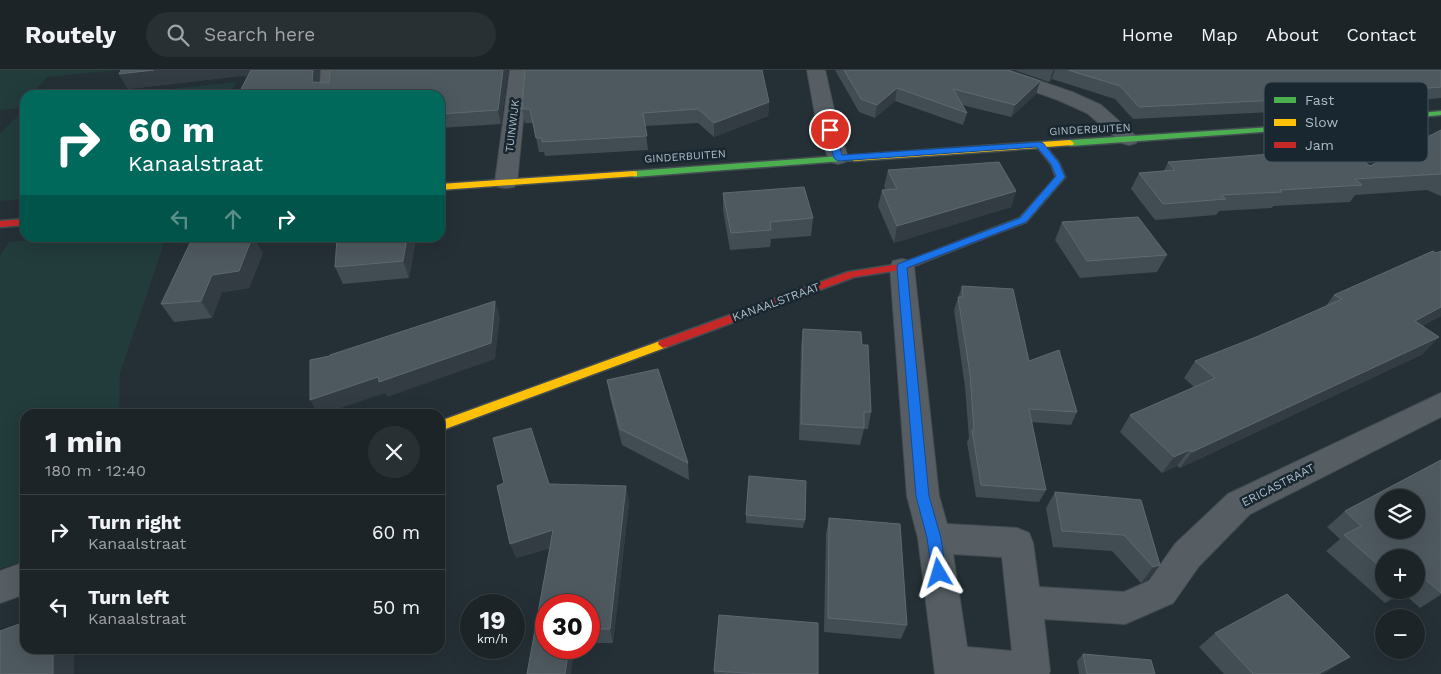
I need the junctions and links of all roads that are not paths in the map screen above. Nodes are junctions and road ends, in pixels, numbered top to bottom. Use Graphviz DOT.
graph roads {
  1 [pos="328,70"];
  2 [pos="519,70"];
  3 [pos="816,70"];
  4 [pos="991,70"];
  5 [pos="326,90"];
  6 [pos="1441,113"];
  7 [pos="1428,114"];
  8 [pos="1264,130"];
  9 [pos="1129,139"];
  10 [pos="1040,144"];
  11 [pos="838,158"];
  12 [pos="506,182"];
  13 [pos="445,187"];
  14 [pos="20,222"];
  15 [pos="0,224"];
  16 [pos="902,267"];
  17 [pos="1441,404"];
  18 [pos="445,424"];
  19 [pos="934,538"];
  20 [pos="20,580"];
  21 [pos="0,587"];
  22 [pos="1025,602"];
  23 [pos="953,669"];
  1 -- 5 [label="lane"];
  2 -- 12 [label="street, TUINWIJK"];
  3 -- 11 [label="street"];
  4 -- 9 [label="street"];
  6 -- 7 [label="main road, GINDERBUITEN"];
  8 -- 9 [label="main road, GINDERBUITEN"];
  9 -- 10 [label="main road, GINDERBUITEN"];
  10 -- 11 [label="main road, GINDERBUITEN"];
  10 -- 16 [label="main road, KANAALSTRAAT"];
  11 -- 12 [label="main road, GINDERBUITEN"];
  12 -- 13 [label="main road, GINDERBUITEN"];
  14 -- 15 [label="main road"];
  16 -- 18 [label="main road, KANAALSTRAAT"];
  16 -- 19 [label="street"];
  17 -- 22 [label="street, ERICASTRAAT"];
  19 -- 22 [label="street"];
  19 -- 23 [label="street"];
  20 -- 21 [label="street"];
  22 -- 23 [label="street"];
}
